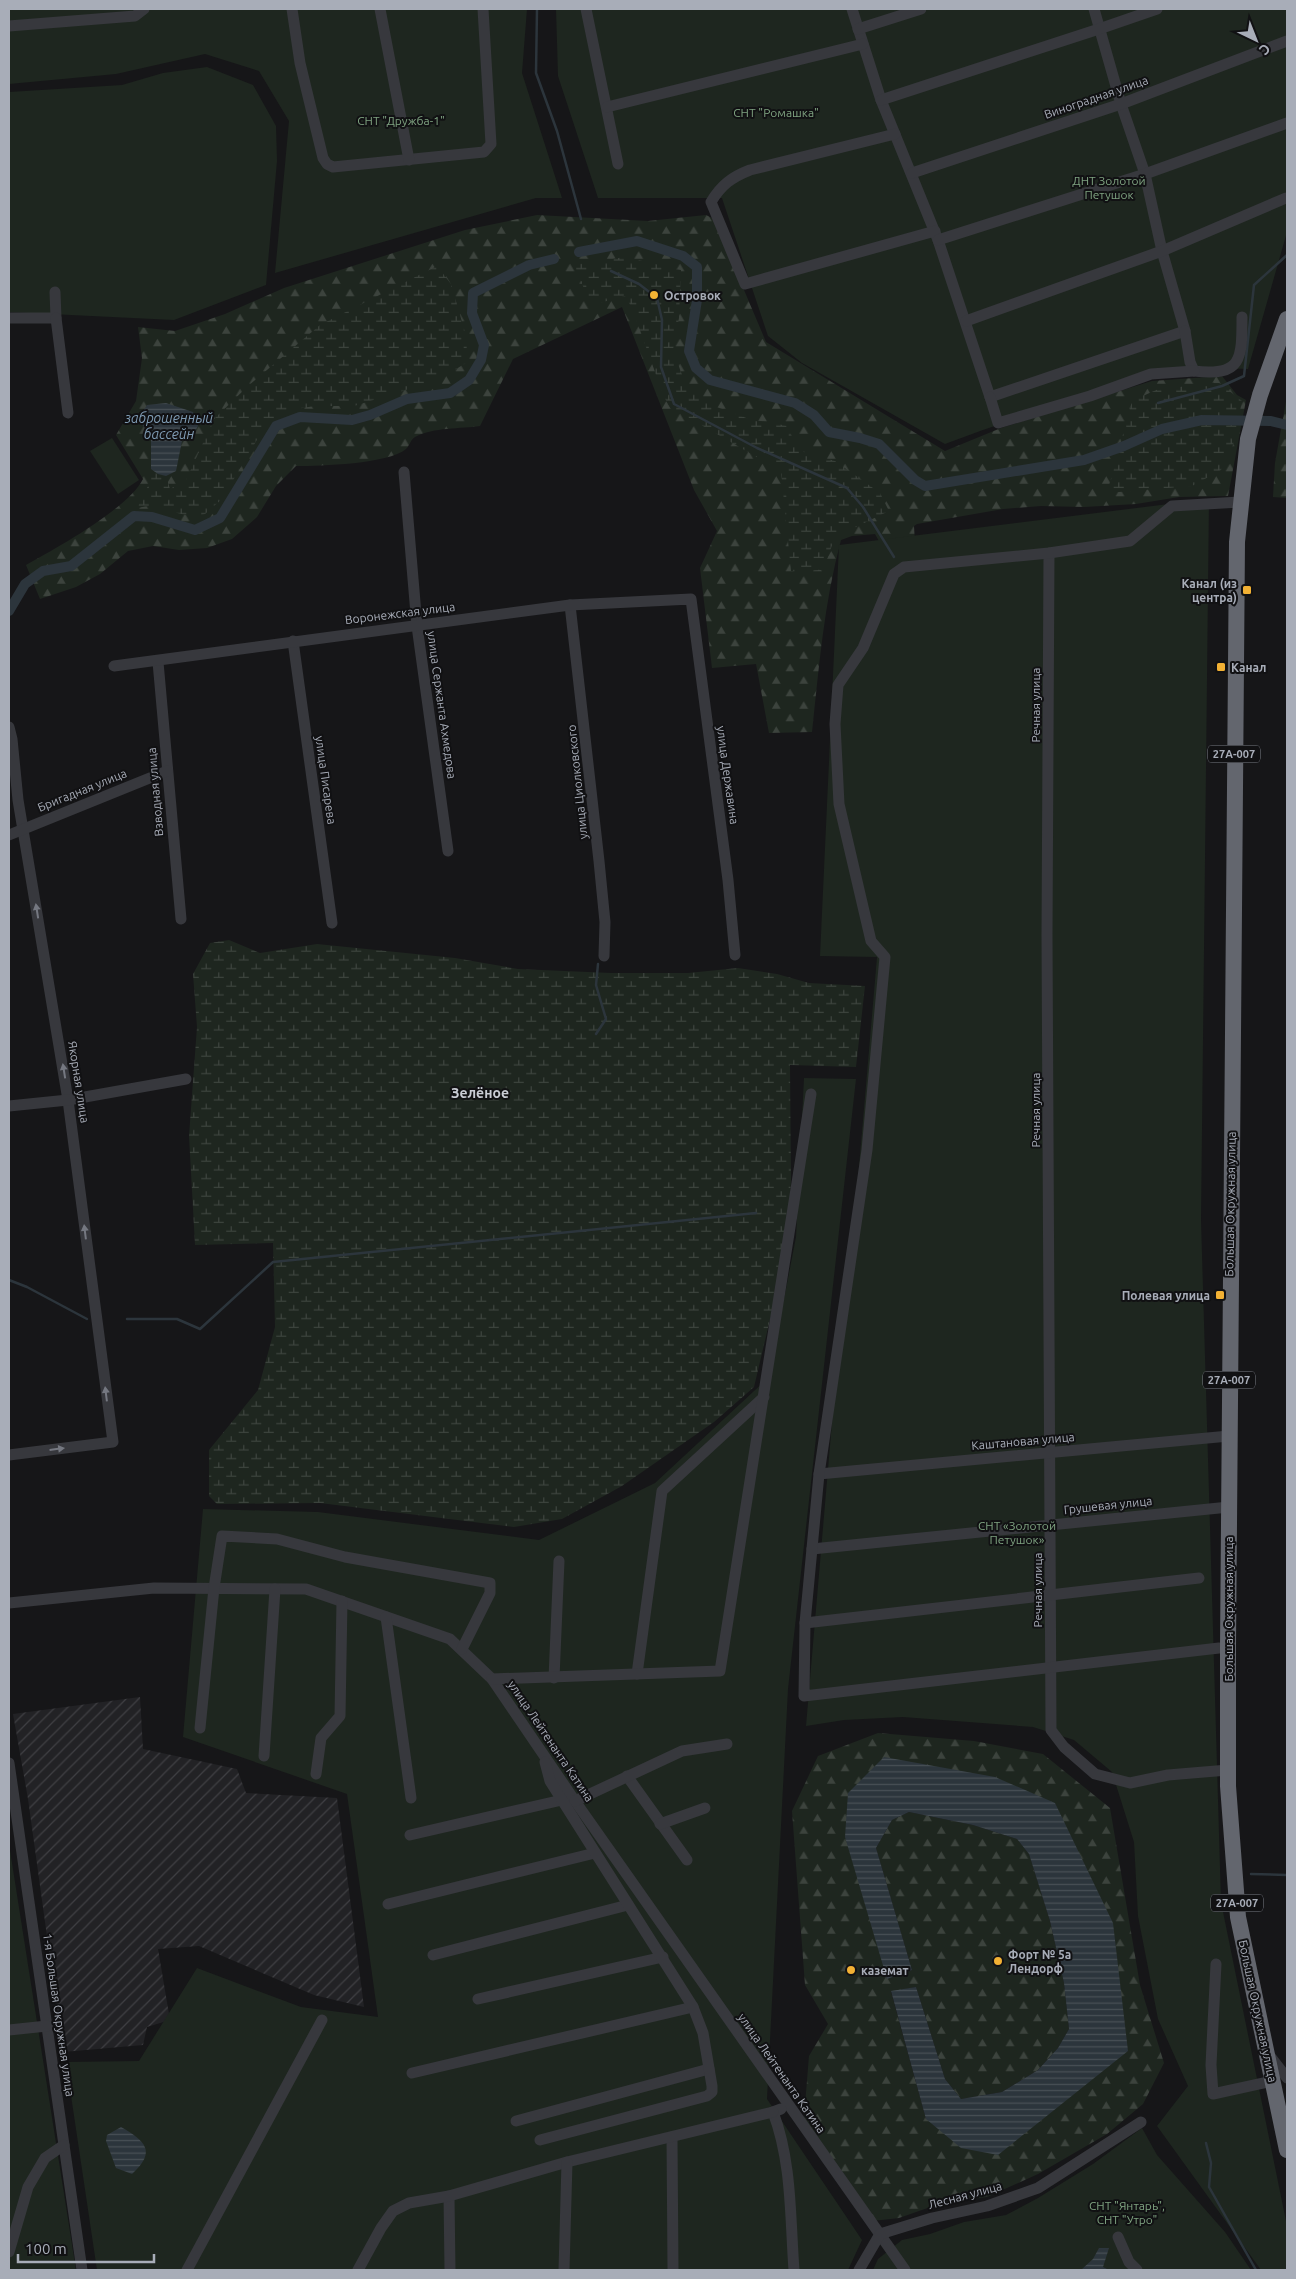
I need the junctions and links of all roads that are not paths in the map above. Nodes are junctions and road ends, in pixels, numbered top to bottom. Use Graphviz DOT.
graph roads {
  1 [pos="144,9"];
  2 [pos="292,9"];
  3 [pos="380,9"];
  4 [pos="483,9"];
  5 [pos="588,9"];
  6 [pos="852,9"];
  7 [pos="921,9"];
  8 [pos="1094,9"];
  9 [pos="1157,9"];
  10 [pos="9,26"];
  11 [pos="858,29"];
  12 [pos="1100,30"];
  13 [pos="1287,41"];
  14 [pos="863,44"];
  15 [pos="881,100"];
  16 [pos="1121,104"];
  17 [pos="607,107"];
  18 [pos="1287,123"];
  19 [pos="895,134"];
  20 [pos="409,160"];
  21 [pos="618,164"];
  22 [pos="912,173"];
  23 [pos="1145,174"];
  24 [pos="1286,198"];
  25 [pos="937,235"];
  26 [pos="1162,251"];
  27 [pos="54,292"];
  28 [pos="9,318"];
  29 [pos="56,318"];
  30 [pos="1242,318"];
  31 [pos="1287,319"];
  32 [pos="966,321"];
  33 [pos="1185,331"];
  34 [pos="1194,371"];
  35 [pos="990,397"];
  36 [pos="68,413"];
  37 [pos="404,472"];
  38 [pos="1240,502"];
  39 [pos="1050,553"];
  40 [pos="691,599"];
  41 [pos="570,605"];
  42 [pos="417,626"];
  43 [pos="293,641"];
  44 [pos="158,662"];
  45 [pos="114,666"];
  46 [pos="9,728"];
  47 [pos="166,771"];
  48 [pos="23,829"];
  49 [pos="9,835"];
  50 [pos="448,851"];
  51 [pos="181,919"];
  52 [pos="332,923"];
  53 [pos="735,955"];
  54 [pos="604,956"];
  55 [pos="186,1079"];
  56 [pos="810,1094"];
  57 [pos="68,1100"];
  58 [pos="9,1106"];
  59 [pos="764,1397"];
  60 [pos="1229,1436"];
  61 [pos="1051,1452"];
  62 [pos="9,1455"];
  63 [pos="819,1474"];
  64 [pos="1229,1506"];
  65 [pos="1051,1525"];
  66 [pos="812,1549"];
  67 [pos="558,1560"];
  68 [pos="1199,1578"];
  69 [pos="214,1588"];
  70 [pos="274,1589"];
  71 [pos="1051,1596"];
  72 [pos="342,1602"];
  73 [pos="9,1603"];
  74 [pos="386,1617"];
  75 [pos="805,1623"];
  76 [pos="1219,1648"];
  77 [pos="462,1650"];
  78 [pos="1051,1668"];
  79 [pos="637,1674"];
  80 [pos="554,1678"];
  81 [pos="492,1679"];
  82 [pos="200,1728"];
  83 [pos="726,1744"];
  84 [pos="542,1750"];
  85 [pos="264,1756"];
  86 [pos="9,1763"];
  87 [pos="1228,1770"];
  88 [pos="316,1774"];
  89 [pos="627,1776"];
  90 [pos="410,1798"];
  91 [pos="562,1800"];
  92 [pos="575,1801"];
  93 [pos="705,1808"];
  94 [pos="13,1814"];
  95 [pos="660,1824"];
  96 [pos="410,1835"];
  97 [pos="595,1853"];
  98 [pos="686,1860"];
  99 [pos="388,1904"];
  100 [pos="628,1905"];
  101 [pos="433,1955"];
  102 [pos="663,1957"];
  103 [pos="1216,1964"];
  104 [pos="478,1999"];
  105 [pos="694,2008"];
  106 [pos="322,2020"];
  107 [pos="47,2026"];
  108 [pos="9,2030"];
  109 [pos="709,2070"];
  110 [pos="412,2073"];
  111 [pos="1280,2079"];
  112 [pos="789,2106"];
  113 [pos="773,2112"];
  114 [pos="516,2121"];
  115 [pos="1141,2122"];
  116 [pos="672,2138"];
  117 [pos="540,2140"];
  118 [pos="64,2145"];
  119 [pos="1287,2150"];
  120 [pos="567,2162"];
  121 [pos="449,2196"];
  122 [pos="880,2234"];
  123 [pos="1118,2237"];
  124 [pos="9,2252"];
  125 [pos="82,2270"];
  126 [pos="186,2270"];
  127 [pos="358,2270"];
  128 [pos="450,2270"];
  129 [pos="564,2270"];
  130 [pos="674,2270"];
  131 [pos="794,2270"];
  132 [pos="859,2270"];
  133 [pos="905,2270"];
  134 [pos="1136,2270"];
  1 -- 10 [label="street"];
  2 -- 20 [label="street"];
  3 -- 20 [label="street"];
  4 -- 20 [label="street"];
  5 -- 17 [label="street"];
  6 -- 11 [label="street"];
  7 -- 11 [label="street"];
  8 -- 12 [label="street"];
  9 -- 12 [label="street"];
  11 -- 14 [label="street"];
  12 -- 15 [label="street"];
  12 -- 16 [label="street"];
  13 -- 16 [label="street, Виноградная улица"];
  14 -- 15 [label="street"];
  14 -- 17 [label="street"];
  15 -- 19 [label="street"];
  16 -- 22 [label="street, Виноградная улица"];
  16 -- 23 [label="street"];
  17 -- 21 [label="street"];
  18 -- 23 [label="street"];
  19 -- 22 [label="street"];
  19 -- 25 [label="street"];
  22 -- 25 [label="street"];
  23 -- 25 [label="street"];
  23 -- 26 [label="street"];
  24 -- 26 [label="street"];
  25 -- 32 [label="street"];
  26 -- 32 [label="street"];
  26 -- 33 [label="street"];
  27 -- 29 [label="street"];
  28 -- 29 [label="street"];
  29 -- 36 [label="street"];
  30 -- 34 [label="street"];
  31 -- 38 [label="highway, Большая Окружная улица / 27А-007"];
  32 -- 35 [label="street"];
  33 -- 34 [label="street"];
  33 -- 35 [label="street"];
  34 -- 35 [label="street"];
  37 -- 42 [label="street, улица Сержанта Ахмедова"];
  38 -- 39 [label="street"];
  38 -- 60 [label="highway, Большая Окружная улица / 27А-007"];
  39 -- 61 [label="street, Речная улица"];
  39 -- 63 [label="street"];
  40 -- 41 [label="street, Воронежская улица"];
  40 -- 53 [label="street, улица Державина"];
  41 -- 42 [label="street, Воронежская улица"];
  41 -- 54 [label="street, улица Циолковского"];
  42 -- 43 [label="street, Воронежская улица"];
  42 -- 50 [label="street, улица Сержанта Ахмедова"];
  43 -- 44 [label="street, Воронежская улица"];
  43 -- 52 [label="street, улица Писарева"];
  44 -- 45 [label="street, Воронежская улица"];
  44 -- 47 [label="street, Взводная улица"];
  46 -- 48 [label="street, Якорная улица"];
  47 -- 48 [label="street, Бригадная улица"];
  47 -- 51 [label="street, Взводная улица"];
  48 -- 49 [label="street, Бригадная улица"];
  57 -- 48 [label="street, Якорная улица, one-way"];
  55 -- 57 [label="street"];
  56 -- 59 [label="street"];
  57 -- 58 [label="street"];
  62 -- 57 [label="street, Якорная улица, one-way"];
  59 -- 79 [label="street"];
  59 -- 79 [label="street"];
  60 -- 61 [label="street, Каштановая улица"];
  60 -- 64 [label="highway, Большая Окружная улица / 27А-007"];
  61 -- 63 [label="street, Каштановая улица"];
  61 -- 65 [label="street, Речная улица"];
  63 -- 66 [label="street"];
  64 -- 65 [label="street, Грушевая улица"];
  64 -- 87 [label="highway, Большая Окружная улица / 27А-007"];
  65 -- 66 [label="street, Грушевая улица"];
  65 -- 71 [label="street, Речная улица"];
  66 -- 75 [label="street"];
  67 -- 80 [label="street"];
  68 -- 71 [label="street"];
  69 -- 70 [label="street, улица Лейтенанта Катина"];
  69 -- 73 [label="street, улица Лейтенанта Катина"];
  69 -- 77 [label="street"];
  69 -- 82 [label="street"];
  70 -- 72 [label="street, улица Лейтенанта Катина"];
  70 -- 85 [label="street"];
  71 -- 75 [label="street"];
  71 -- 78 [label="street, Речная улица"];
  72 -- 74 [label="street, улица Лейтенанта Катина"];
  72 -- 88 [label="street"];
  74 -- 77 [label="street, улица Лейтенанта Катина"];
  74 -- 90 [label="street"];
  75 -- 78 [label="street"];
  76 -- 78 [label="street"];
  77 -- 81 [label="street, улица Лейтенанта Катина"];
  78 -- 87 [label="street, Речная улица"];
  79 -- 80 [label="street"];
  80 -- 81 [label="street"];
  81 -- 84 [label="street, улица Лейтенанта Катина"];
  83 -- 89 [label="street"];
  84 -- 91 [label="street"];
  84 -- 92 [label="street, улица Лейтенанта Катина"];
  86 -- 94 [label="street, 1-я Большая Окружная улица"];
  87 -- 111 [label="highway, Большая Окружная улица / 27А-007"];
  89 -- 92 [label="street"];
  89 -- 95 [label="street"];
  91 -- 96 [label="street"];
  91 -- 97 [label="street"];
  92 -- 112 [label="street, улица Лейтенанта Катина"];
  93 -- 95 [label="street"];
  94 -- 107 [label="street, 1-я Большая Окружная улица"];
  95 -- 98 [label="street"];
  97 -- 99 [label="street"];
  97 -- 100 [label="street"];
  100 -- 101 [label="street"];
  100 -- 102 [label="street"];
  102 -- 104 [label="street"];
  102 -- 105 [label="street"];
  103 -- 111 [label="street"];
  105 -- 109 [label="street"];
  105 -- 110 [label="street"];
  106 -- 126 [label="street"];
  107 -- 108 [label="street"];
  107 -- 118 [label="street, 1-я Большая Окружная улица"];
  109 -- 114 [label="street"];
  109 -- 117 [label="street"];
  111 -- 119 [label="highway, Большая Окружная улица / 27А-007"];
  112 -- 113 [label="street"];
  112 -- 122 [label="street, улица Лейтенанта Катина"];
  113 -- 116 [label="street"];
  113 -- 131 [label="street"];
  115 -- 122 [label="street, Лесная улица"];
  116 -- 120 [label="street"];
  116 -- 130 [label="street"];
  118 -- 124 [label="street"];
  118 -- 125 [label="street, 1-я Большая Окружная улица"];
  120 -- 121 [label="street"];
  120 -- 129 [label="street"];
  121 -- 127 [label="street"];
  121 -- 128 [label="street"];
  122 -- 132 [label="street"];
  122 -- 133 [label="street, улица Лейтенанта Катина"];
  123 -- 134 [label="street"];
}
